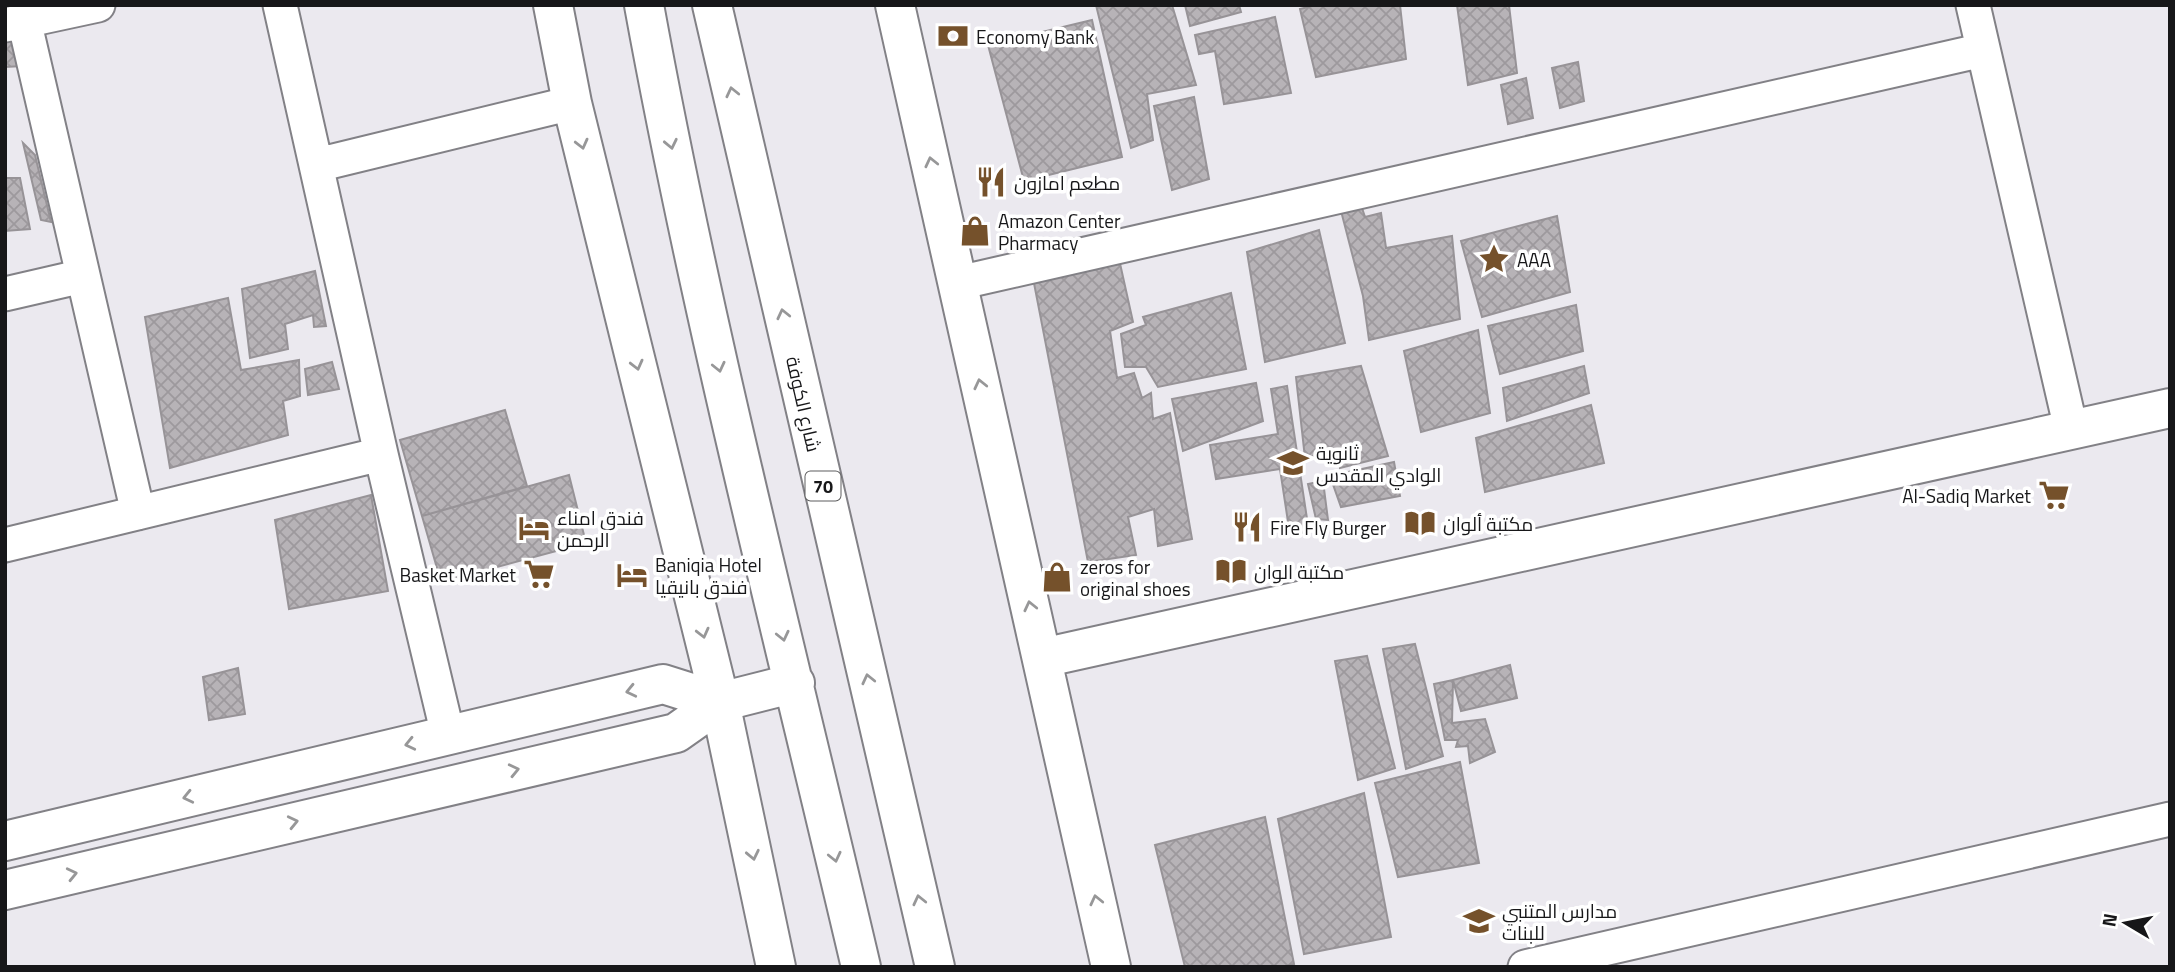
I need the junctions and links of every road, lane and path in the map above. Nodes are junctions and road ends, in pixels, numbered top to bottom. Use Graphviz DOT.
graph roads {
  1 [pos="98,5"];
  2 [pos="280,5"];
  3 [pos="553,5"];
  4 [pos="644,5"];
  5 [pos="712,5"];
  6 [pos="895,5"];
  7 [pos="1973,5"];
  8 [pos="14,23"];
  9 [pos="1983,50"];
  10 [pos="572,103"];
  11 [pos="317,165"];
  12 [pos="83,276"];
  13 [pos="958,283"];
  14 [pos="5,294"];
  15 [pos="2170,408"];
  16 [pos="2071,429"];
  17 [pos="381,454"];
  18 [pos="138,513"];
  19 [pos="5,545"];
  20 [pos="1042,658"];
  21 [pos="794,684"];
  22 [pos="720,702"];
  23 [pos="448,735"];
  24 [pos="2170,819"];
  25 [pos="5,841"];
  26 [pos="5,890"];
  27 [pos="776,967"];
  28 [pos="861,967"];
  29 [pos="935,967"];
  30 [pos="1111,967"];
  31 [pos="1525,967"];
  1 -- 8 [label="street"];
  2 -- 11 [label="street"];
  3 -- 10 [label="main road"];
  4 -- 21 [label="main road, one-way"];
  29 -- 5 [label="main road, شارع الكوفة / 70, one-way"];
  13 -- 6 [label="main road, one-way"];
  7 -- 9 [label="street"];
  8 -- 12 [label="street"];
  9 -- 13 [label="street"];
  9 -- 16 [label="street"];
  10 -- 11 [label="street"];
  10 -- 22 [label="main road, one-way"];
  11 -- 17 [label="street"];
  12 -- 14 [label="street"];
  12 -- 18 [label="street"];
  20 -- 13 [label="main road, one-way"];
  15 -- 16 [label="main road"];
  16 -- 20 [label="main road"];
  17 -- 18 [label="street"];
  17 -- 23 [label="street"];
  18 -- 19 [label="street"];
  30 -- 20 [label="main road, one-way"];
  21 -- 22 [label="main road"];
  21 -- 28 [label="main road, one-way"];
  22 -- 23 [label="main road, one-way"];
  26 -- 22 [label="main road, one-way"];
  22 -- 27 [label="main road, one-way"];
  23 -- 25 [label="main road, one-way"];
  24 -- 31 [label="street"];
}
